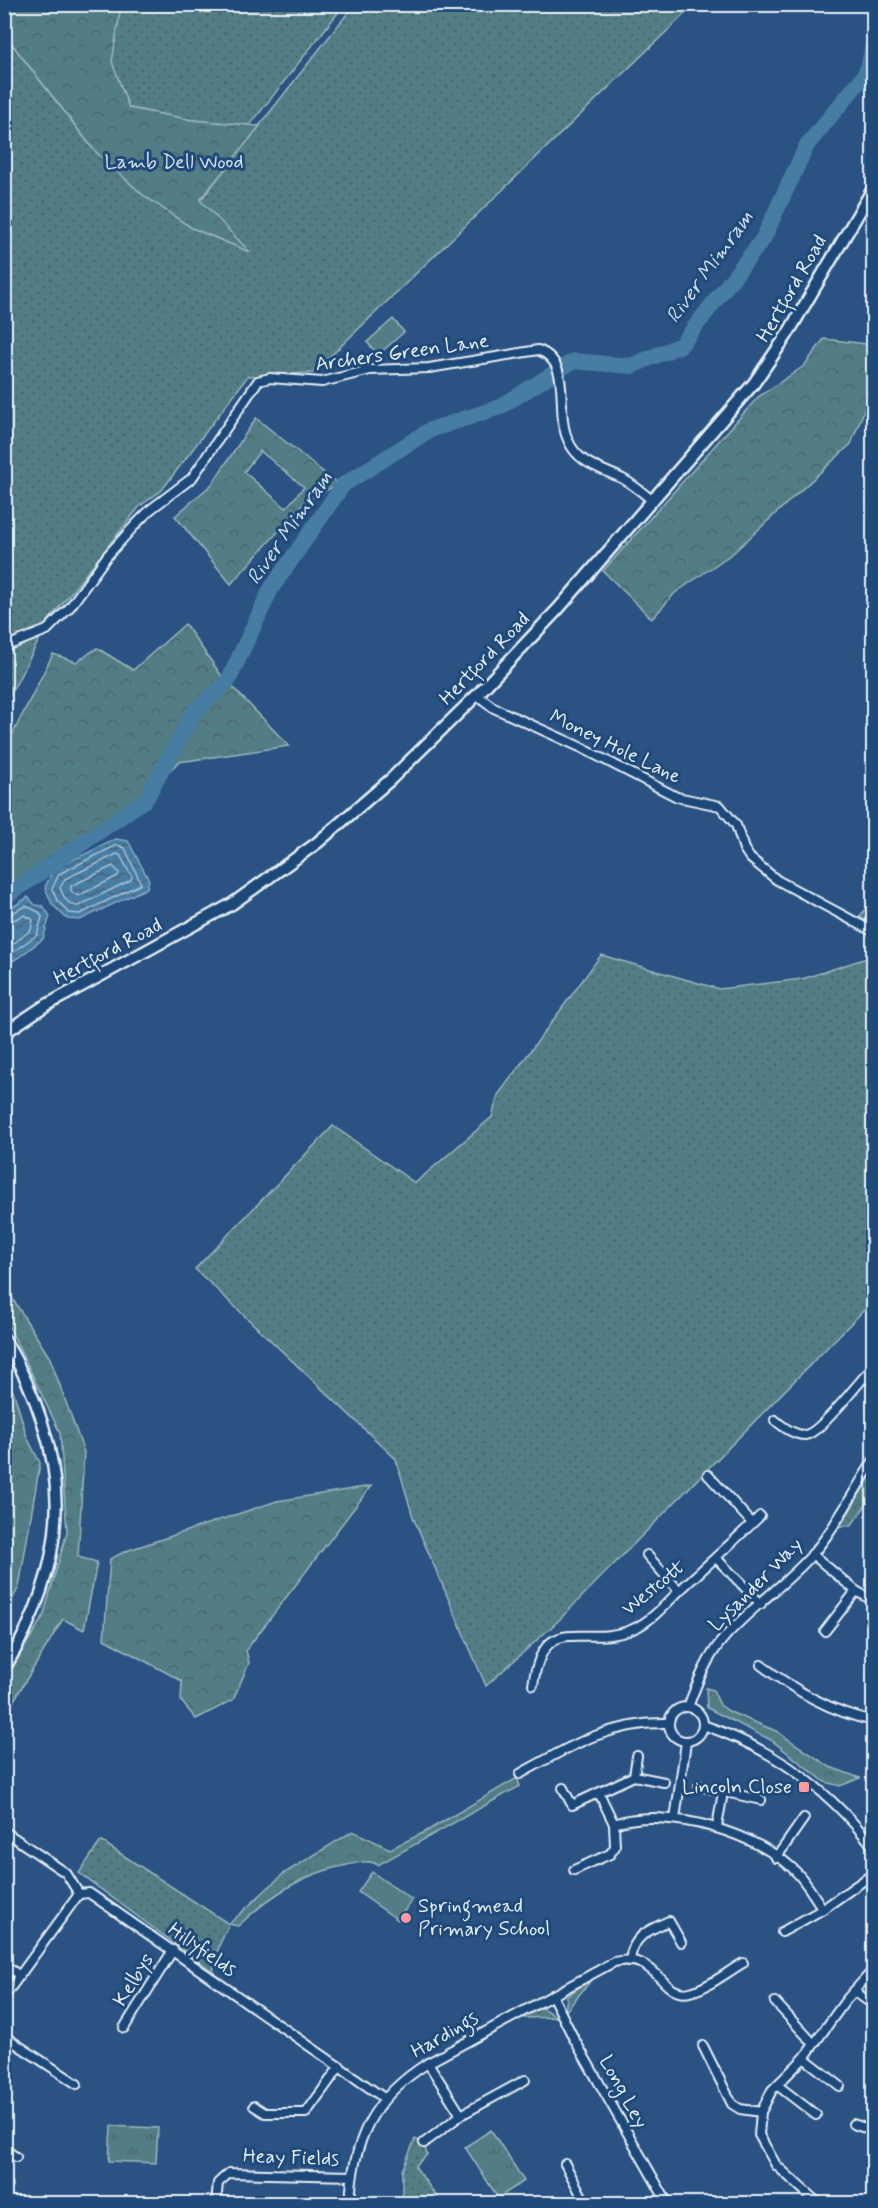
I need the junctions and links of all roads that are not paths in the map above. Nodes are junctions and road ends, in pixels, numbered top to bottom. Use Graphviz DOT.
graph roads {
  1 [pos="873,187"];
  2 [pos="653,501"];
  3 [pos="4,648"];
  4 [pos="477,695"];
  5 [pos="873,932"];
  6 [pos="4,1033"];
  7 [pos="4,1338"];
  8 [pos="873,1367"];
  9 [pos="865,1376"];
  10 [pos="873,1384"];
  11 [pos="775,1420"];
  12 [pos="873,1460"];
  13 [pos="708,1475"];
  14 [pos="760,1516"];
  15 [pos="752,1523"];
  16 [pos="647,1554"];
  17 [pos="812,1554"];
  18 [pos="716,1558"];
  19 [pos="680,1591"];
  20 [pos="856,1591"];
  21 [pos="873,1601"];
  22 [pos="761,1604"];
  23 [pos="825,1631"];
  24 [pos="761,1665"];
  25 [pos="4,1670"];
  26 [pos="533,1685"];
  27 [pos="688,1707"];
  28 [pos="873,1721"];
  29 [pos="668,1723"];
  30 [pos="703,1725"];
  31 [pos="686,1742"];
  32 [pos="638,1756"];
  33 [pos="520,1774"];
  34 [pos="634,1776"];
  35 [pos="663,1782"];
  36 [pos="699,1786"];
  37 [pos="563,1788"];
  38 [pos="723,1792"];
  39 [pos="598,1793"];
  40 [pos="761,1800"];
  41 [pos="804,1818"];
  42 [pos="675,1819"];
  43 [pos="614,1824"];
  44 [pos="717,1827"];
  45 [pos="4,1831"];
  46 [pos="873,1848"];
  47 [pos="776,1858"];
  48 [pos="573,1870"];
  49 [pos="870,1876"];
  50 [pos="79,1894"];
  51 [pos="823,1909"];
  52 [pos="782,1932"];
  53 [pos="681,1942"];
  54 [pos="173,1950"];
  55 [pos="630,1960"];
  56 [pos="743,1963"];
  57 [pos="4,1965"];
  58 [pos="873,1969"];
  59 [pos="19,1975"];
  60 [pos="854,1991"];
  61 [pos="552,1995"];
  62 [pos="4,1997"];
  63 [pos="775,2002"];
  64 [pos="873,2009"];
  65 [pos="124,2028"];
  66 [pos="4,2036"];
  67 [pos="814,2044"];
  68 [pos="703,2046"];
  69 [pos="804,2058"];
  70 [pos="428,2063"];
  71 [pos="340,2066"];
  72 [pos="525,2080"];
  73 [pos="77,2084"];
  74 [pos="777,2085"];
  75 [pos="840,2086"];
  76 [pos="384,2098"];
  77 [pos="254,2106"];
  78 [pos="760,2112"];
  79 [pos="460,2115"];
  80 [pos="816,2115"];
  81 [pos="853,2124"];
  82 [pos="873,2131"];
  83 [pos="424,2143"];
  84 [pos="4,2149"];
  85 [pos="16,2157"];
  86 [pos="565,2164"];
  87 [pos="352,2176"];
  88 [pos="216,2204"];
  89 [pos="350,2204"];
  90 [pos="586,2204"];
  91 [pos="668,2204"];
  92 [pos="819,2204"];
  1 -- 2 [label="main road, Hertford Road"];
  2 -- 3 [label="street, Archers Green Lane"];
  2 -- 4 [label="main road, Hertford Road"];
  4 -- 5 [label="street, Money Hole Lane"];
  4 -- 6 [label="main road, Hertford Road"];
  7 -- 25 [label="street"];
  8 -- 9 [label="street"];
  9 -- 10 [label="street"];
  9 -- 11 [label="street"];
  12 -- 17 [label="street, Lysander Way"];
  13 -- 15 [label="street"];
  14 -- 15 [label="street, Westcott"];
  15 -- 18 [label="street, Westcott"];
  16 -- 19 [label="street"];
  17 -- 20 [label="street"];
  17 -- 22 [label="street, Lysander Way"];
  18 -- 19 [label="street, Westcott"];
  18 -- 22 [label="street"];
  19 -- 26 [label="street, Westcott"];
  20 -- 21 [label="street"];
  20 -- 23 [label="street"];
  22 -- 27 [label="street, Lysander Way"];
  24 -- 28 [label="street"];
  27 -- 29 [label="street"];
  27 -- 30 [label="street"];
  29 -- 31 [label="street"];
  29 -- 33 [label="street"];
  30 -- 31 [label="street"];
  30 -- 46 [label="street"];
  31 -- 42 [label="street"];
  32 -- 34 [label="street"];
  34 -- 35 [label="street"];
  34 -- 39 [label="street"];
  36 -- 38 [label="street"];
  37 -- 39 [label="street"];
  38 -- 40 [label="street"];
  38 -- 44 [label="street"];
  39 -- 43 [label="street"];
  41 -- 47 [label="street"];
  42 -- 43 [label="street"];
  42 -- 44 [label="street"];
  43 -- 48 [label="street"];
  44 -- 47 [label="street"];
  45 -- 50 [label="street"];
  47 -- 51 [label="street"];
  49 -- 51 [label="street"];
  50 -- 54 [label="street, Hillyfields"];
  50 -- 59 [label="street"];
  51 -- 52 [label="street"];
  53 -- 55 [label="street"];
  54 -- 65 [label="street, Kelbys"];
  54 -- 71 [label="street, Hillyfields"];
  55 -- 56 [label="street"];
  55 -- 61 [label="street, Hardings"];
  57 -- 59 [label="street"];
  58 -- 60 [label="street"];
  59 -- 62 [label="street"];
  60 -- 64 [label="street"];
  60 -- 67 [label="street"];
  61 -- 70 [label="street, Hardings"];
  61 -- 91 [label="street, Long Ley"];
  63 -- 67 [label="street"];
  66 -- 73 [label="street"];
  67 -- 69 [label="street"];
  68 -- 78 [label="street"];
  69 -- 74 [label="street"];
  69 -- 75 [label="street"];
  70 -- 76 [label="street, Hardings"];
  70 -- 79 [label="street"];
  71 -- 76 [label="street, Hillyfields"];
  71 -- 77 [label="street"];
  72 -- 79 [label="street"];
  74 -- 78 [label="street"];
  74 -- 80 [label="street"];
  76 -- 87 [label="street, Hardings"];
  78 -- 92 [label="street"];
  79 -- 83 [label="street"];
  81 -- 82 [label="street"];
  84 -- 85 [label="street"];
  86 -- 90 [label="street"];
  87 -- 88 [label="street, Heay Fields"];
  87 -- 89 [label="street, Hardings"];
}
